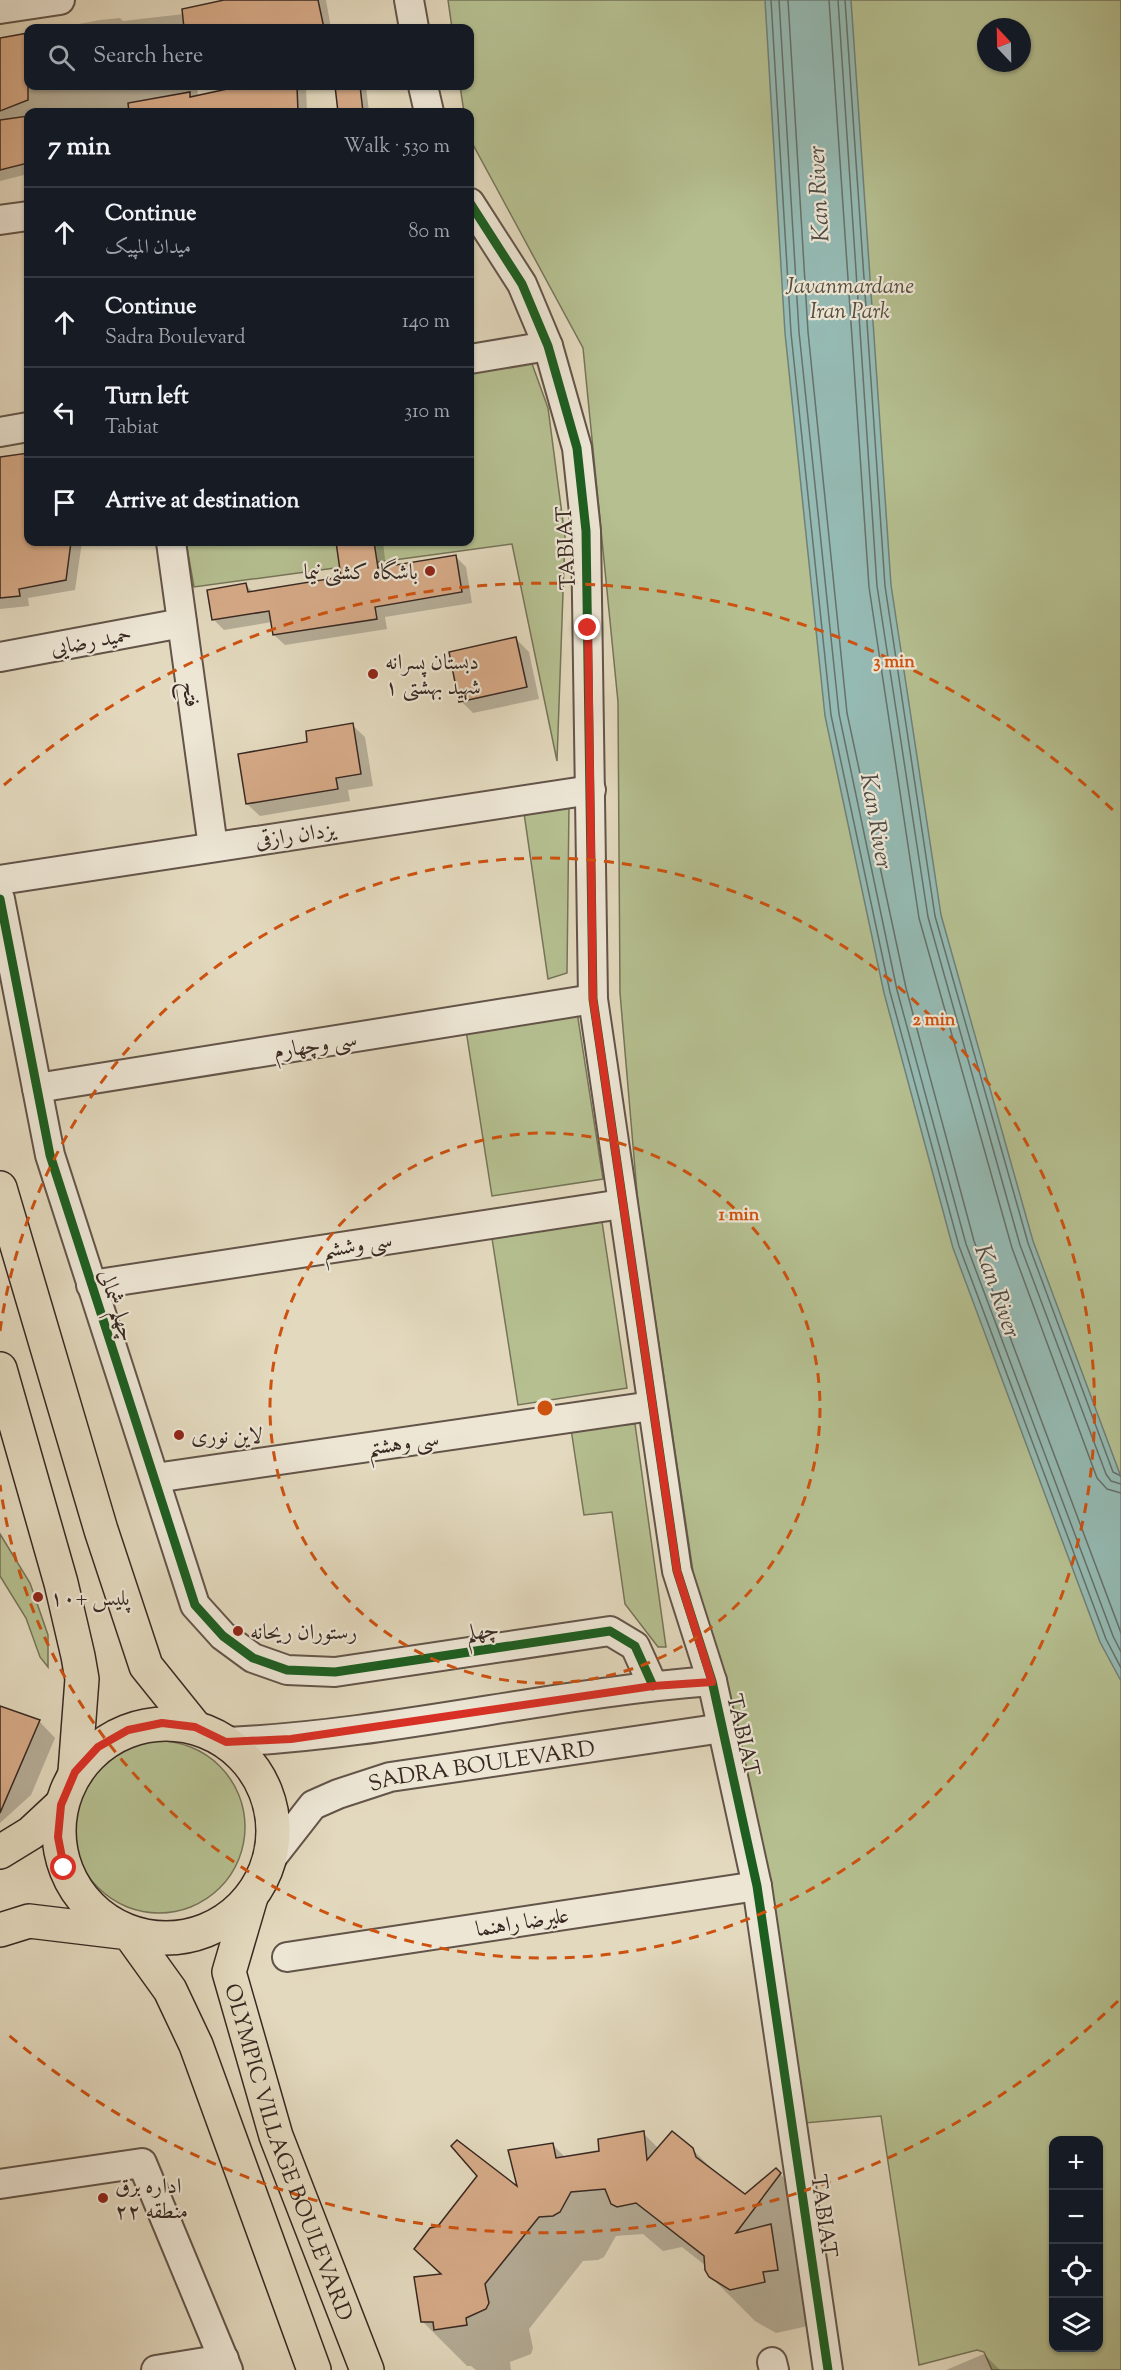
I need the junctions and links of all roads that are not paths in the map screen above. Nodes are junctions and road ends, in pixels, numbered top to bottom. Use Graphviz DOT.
graph roads {
  1 [pos="60,0"];
  2 [pos="409,0"];
  3 [pos="0,9"];
  4 [pos="413,24"];
  5 [pos="424,90"];
  6 [pos="428,108"];
  7 [pos="474,209"];
  8 [pos="24,217"];
  9 [pos="0,220"];
  10 [pos="548,346"];
  11 [pos="474,358"];
  12 [pos="24,428"];
  13 [pos="0,432"];
  14 [pos="172,546"];
  15 [pos="182,623"];
  16 [pos="0,657"];
  17 [pos="591,790"];
  18 [pos="213,847"];
  19 [pos="0,880"];
  20 [pos="0,899"];
  21 [pos="593,999"];
  22 [pos="37,1088"];
  23 [pos="0,1188"];
  24 [pos="622,1204"];
  25 [pos="91,1285"];
  26 [pos="0,1369"];
  27 [pos="652,1406"];
  28 [pos="155,1478"];
  29 [pos="287,1670"];
  30 [pos="712,1682"];
  31 [pos="653,1686"];
  32 [pos="195,1727"];
  33 [pos="723,1728"];
  34 [pos="226,1742"];
  35 [pos="75,1772"];
  36 [pos="61,1805"];
  37 [pos="0,1852"];
  38 [pos="270,1860"];
  39 [pos="757,1886"];
  40 [pos="251,1897"];
  41 [pos="0,1930"];
  42 [pos="129,1933"];
  43 [pos="287,1957"];
  44 [pos="0,2184"];
  45 [pos="226,2365"];
  46 [pos="156,2370"];
  47 [pos="314,2370"];
  48 [pos="367,2370"];
  49 [pos="828,2370"];
  1 -- 3 [label="street"];
  2 -- 4 [label="street"];
  5 -- 6 [label="street"];
  7 -- 10 [label="street, TABIAT"];
  8 -- 9 [label="street"];
  10 -- 11 [label="street"];
  10 -- 17 [label="street, TABIAT"];
  12 -- 13 [label="street"];
  14 -- 15 [label="street, فتح"];
  15 -- 16 [label="street, حمید رضایی"];
  15 -- 18 [label="street, فتح"];
  17 -- 18 [label="street, یزدان رازقی"];
  17 -- 21 [label="street, TABIAT"];
  18 -- 19 [label="street, یزدان رازقی"];
  20 -- 22 [label="street, چهلم شمالی"];
  21 -- 22 [label="street, سی وچهارم"];
  21 -- 24 [label="street, TABIAT"];
  22 -- 25 [label="street, چهلم شمالی"];
  23 -- 32 [label="main road"];
  24 -- 25 [label="street, سی وششم"];
  24 -- 27 [label="street, TABIAT"];
  25 -- 28 [label="street, چهلم شمالی"];
  26 -- 35 [label="main road"];
  27 -- 28 [label="street, سی وهشتم"];
  27 -- 30 [label="street, TABIAT"];
  28 -- 29 [label="street, چهلم شمالی"];
  29 -- 31 [label="street, چهلم"];
  30 -- 31 [label="street"];
  30 -- 33 [label="street, TABIAT"];
  31 -- 34 [label="street"];
  32 -- 34 [label="main road"];
  32 -- 35 [label="main road"];
  33 -- 38 [label="street, SADRA BOULEVARD"];
  33 -- 39 [label="street, TABIAT"];
  34 -- 38 [label="main road"];
  35 -- 36 [label="main road"];
  36 -- 37 [label="main road"];
  36 -- 42 [label="main road"];
  38 -- 40 [label="main road"];
  39 -- 43 [label="street, علیرضا راهنما"];
  39 -- 49 [label="street, TABIAT"];
  40 -- 42 [label="main road"];
  40 -- 48 [label="main road, OLYMPIC VILLAGE BOULEVARD"];
  41 -- 42 [label="main road"];
  42 -- 47 [label="main road"];
  44 -- 45 [label="street"];
  45 -- 46 [label="street"];
}
